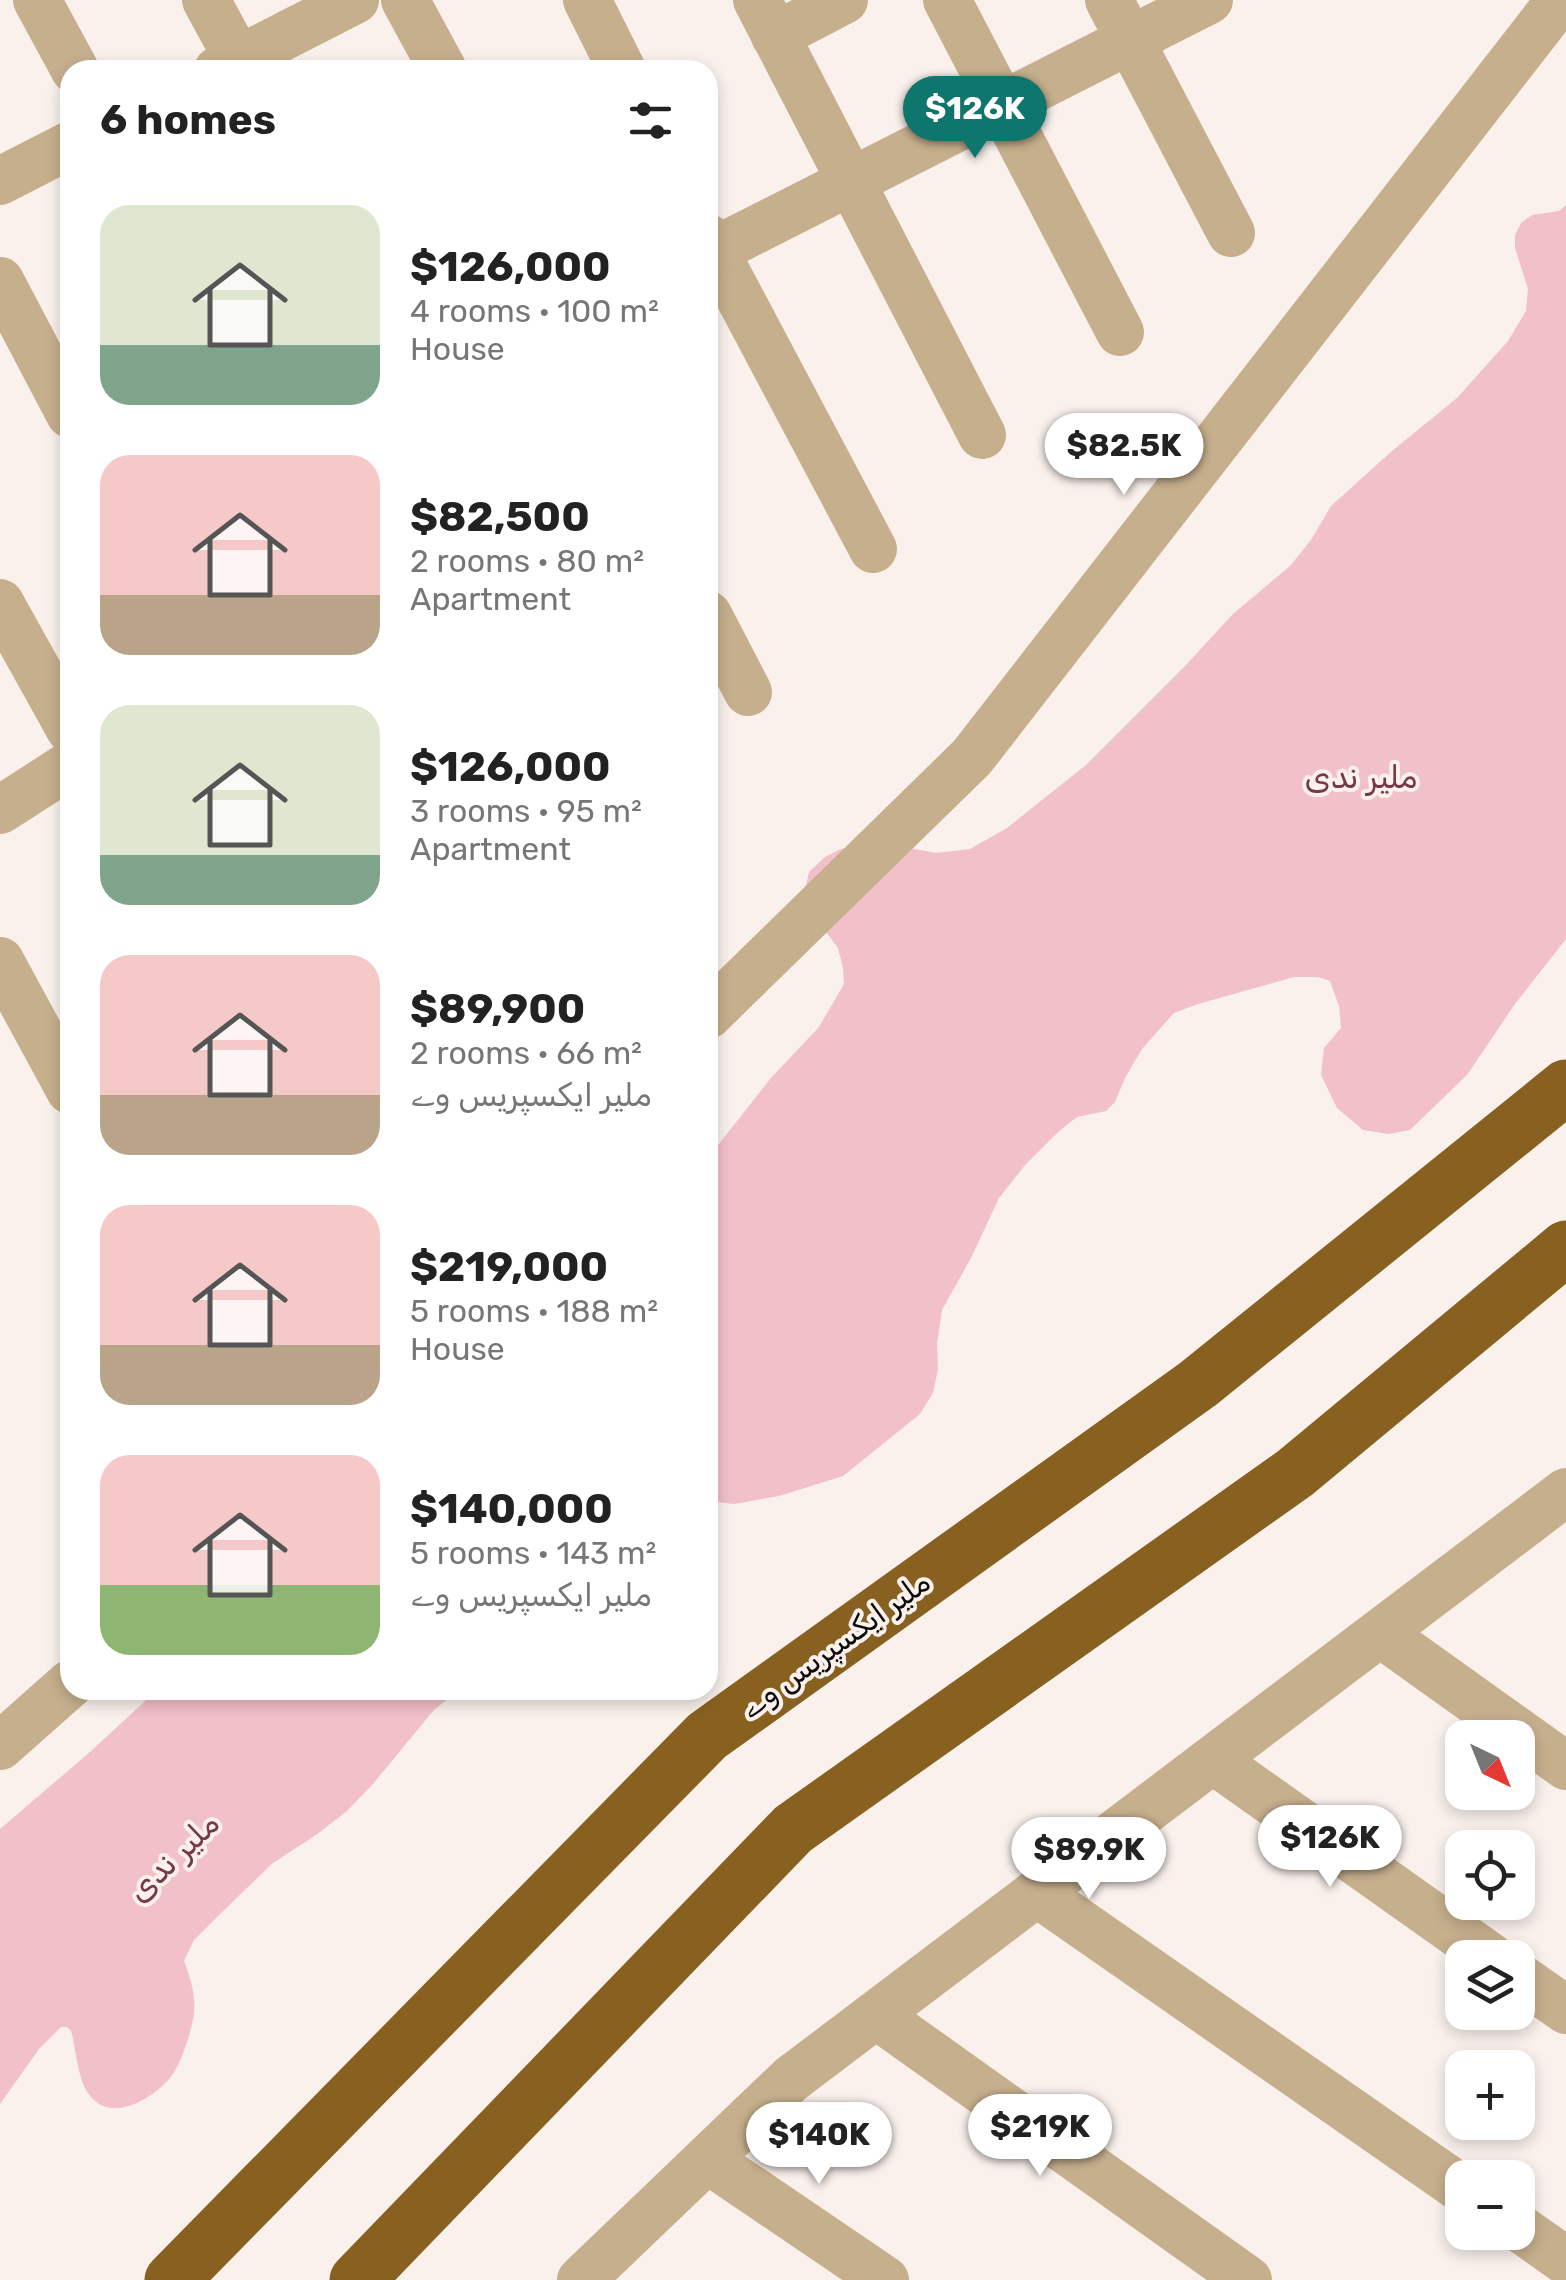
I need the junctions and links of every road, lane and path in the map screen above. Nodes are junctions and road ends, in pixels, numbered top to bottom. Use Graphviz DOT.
graph roads {
  1 [pos="36,0"];
  2 [pos="206,0"];
  3 [pos="356,0"];
  4 [pos="405,0"];
  5 [pos="586,0"];
  6 [pos="844,0"];
  7 [pos="947,0"];
  8 [pos="1209,0"];
  9 [pos="1560,0"];
  10 [pos="766,18"];
  11 [pos="1119,20"];
  12 [pos="69,60"];
  13 [pos="231,60"];
  14 [pos="245,60"];
  15 [pos="438,60"];
  16 [pos="617,60"];
  17 [pos="1002,104"];
  18 [pos="60,150"];
  19 [pos="0,181"];
  20 [pos="850,181"];
  21 [pos="1230,233"];
  22 [pos="718,243"];
  23 [pos="718,262"];
  24 [pos="0,281"];
  25 [pos="1120,332"];
  26 [pos="60,395"];
  27 [pos="982,435"];
  28 [pos="873,550"];
  29 [pos="0,603"];
  30 [pos="718,634"];
  31 [pos="748,692"];
  32 [pos="60,711"];
  33 [pos="60,771"];
  34 [pos="0,810"];
  35 [pos="0,961"];
  36 [pos="718,1005"];
  37 [pos="60,1072"];
  38 [pos="1566,1087"];
  39 [pos="1566,1248"];
  40 [pos="1560,1505"];
  41 [pos="1380,1633"];
  42 [pos="60,1693"];
  43 [pos="0,1746"];
  44 [pos="1213,1760"];
  45 [pos="1566,1766"];
  46 [pos="1037,1893"];
  47 [pos="1467,1940"];
  48 [pos="1535,1988"];
  49 [pos="1566,2010"];
  50 [pos="876,2015"];
  51 [pos="708,2160"];
  52 [pos="1445,2177"];
  53 [pos="1535,2239"];
  54 [pos="1566,2260"];
  55 [pos="172,2280"];
  56 [pos="357,2280"];
  57 [pos="581,2280"];
  58 [pos="884,2280"];
  59 [pos="1248,2280"];
  1 -- 12 [label="street"];
  2 -- 13 [label="street"];
  3 -- 14 [label="street"];
  4 -- 15 [label="street"];
  5 -- 16 [label="street"];
  6 -- 10 [label="street"];
  7 -- 17 [label="street"];
  8 -- 11 [label="street"];
  9 -- 36 [label="street"];
  10 -- 20 [label="street"];
  11 -- 17 [label="street"];
  11 -- 21 [label="street"];
  17 -- 20 [label="street"];
  17 -- 25 [label="street"];
  18 -- 19 [label="street"];
  20 -- 22 [label="street"];
  20 -- 27 [label="street"];
  23 -- 28 [label="street"];
  24 -- 26 [label="street"];
  29 -- 32 [label="street"];
  30 -- 31 [label="street"];
  33 -- 34 [label="street"];
  35 -- 37 [label="street"];
  38 -- 55 [label="highway, ملیر ایکسپریس وے"];
  39 -- 56 [label="highway"];
  40 -- 41 [label="street"];
  41 -- 44 [label="street"];
  41 -- 45 [label="street"];
  42 -- 43 [label="street"];
  44 -- 46 [label="street"];
  44 -- 47 [label="street"];
  46 -- 50 [label="street"];
  46 -- 52 [label="street"];
  48 -- 49 [label="street"];
  50 -- 51 [label="street"];
  50 -- 59 [label="street"];
  51 -- 57 [label="street"];
  51 -- 58 [label="street"];
  53 -- 54 [label="street"];
}
